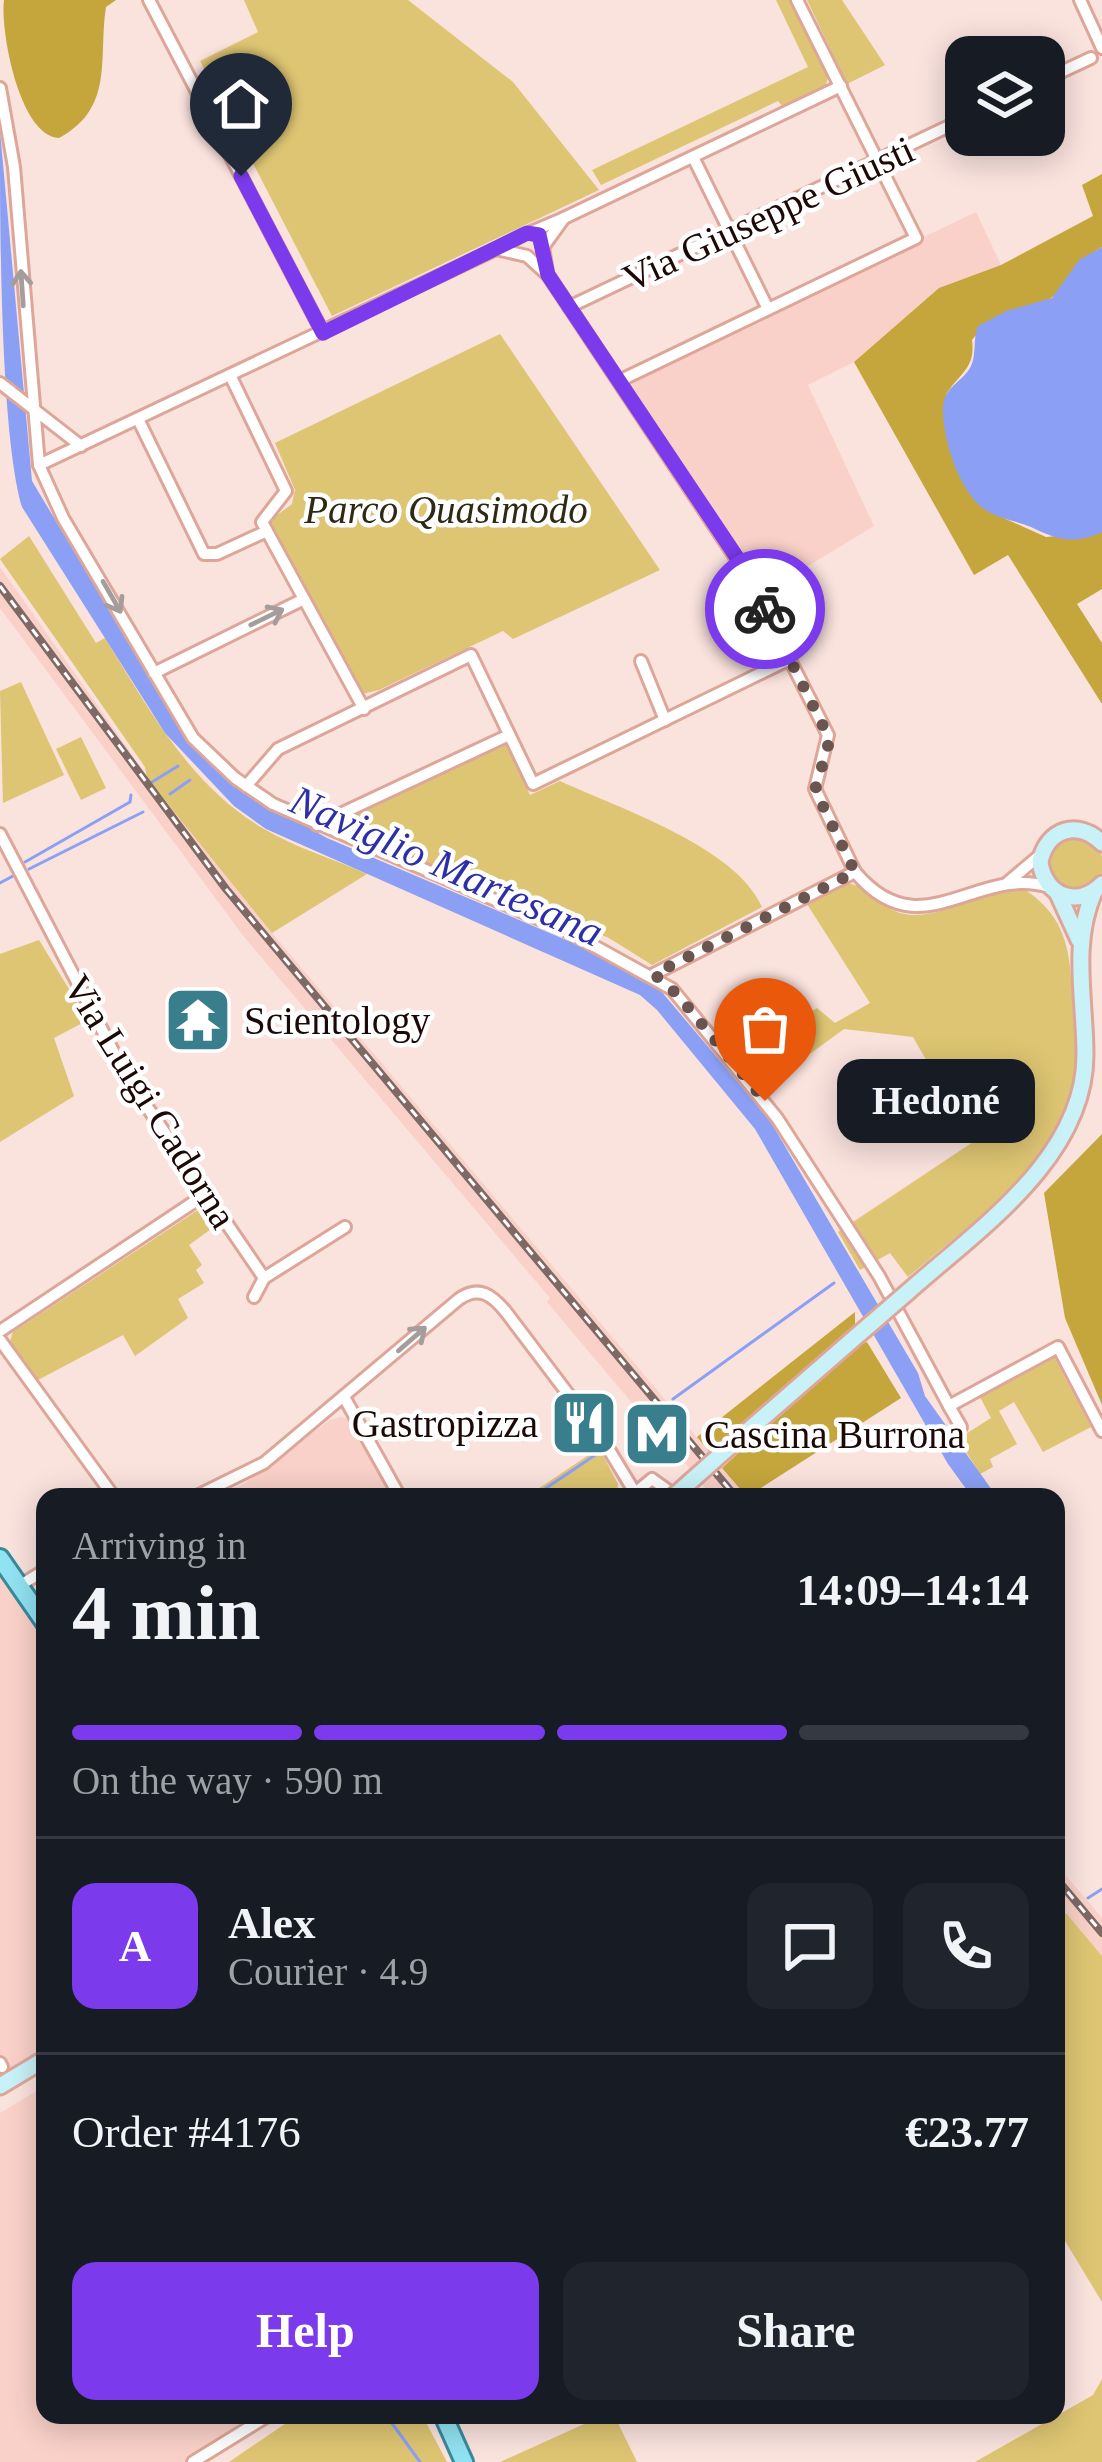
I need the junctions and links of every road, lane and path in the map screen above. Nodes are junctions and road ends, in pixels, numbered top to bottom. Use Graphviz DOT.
graph roads {
  1 [pos="149,0"];
  2 [pos="797,0"];
  3 [pos="1080,0"];
  4 [pos="1102,48"];
  5 [pos="1091,58"];
  6 [pos="1065,70"];
  7 [pos="841,86"];
  8 [pos="0,88"];
  9 [pos="945,128"];
  10 [pos="693,157"];
  11 [pos="878,161"];
  12 [pos="564,218"];
  13 [pos="730,232"];
  14 [pos="527,234"];
  15 [pos="543,247"];
  16 [pos="496,249"];
  17 [pos="527,256"];
  18 [pos="548,275"];
  19 [pos="569,307"];
  20 [pos="768,309"];
  21 [pos="323,333"];
  22 [pos="230,375"];
  23 [pos="619,381"];
  24 [pos="0,383"];
  25 [pos="31,405"];
  26 [pos="138,418"];
  27 [pos="81,446"];
  28 [pos="38,465"];
  29 [pos="267,531"];
  30 [pos="304,599"];
  31 [pos="790,659"];
  32 [pos="641,661"];
  33 [pos="154,673"];
  34 [pos="364,709"];
  35 [pos="664,720"];
  36 [pos="509,735"];
  37 [pos="246,786"];
  38 [pos="1102,823"];
  39 [pos="316,826"];
  40 [pos="1078,829"];
  41 [pos="0,834"];
  42 [pos="1102,843"];
  43 [pos="1041,854"];
  44 [pos="855,872"];
  45 [pos="1001,886"];
  46 [pos="1098,888"];
  47 [pos="1053,891"];
  48 [pos="1079,940"];
  49 [pos="654,974"];
  50 [pos="206,1194"];
  51 [pos="345,1226"];
  52 [pos="264,1278"];
  53 [pos="254,1297"];
  54 [pos="0,1331"];
  55 [pos="0,1340"];
  56 [pos="344,1397"];
  57 [pos="949,1406"];
  58 [pos="961,1427"];
  59 [pos="1102,1431"];
  60 [pos="107,1488"];
  61 [pos="214,1488"];
  62 [pos="395,1488"];
  63 [pos="628,1488"];
  64 [pos="685,1488"];
  65 [pos="0,1558"];
  66 [pos="11,1583"];
  67 [pos="36,1612"];
  68 [pos="36,2064"];
  69 [pos="0,2086"];
  70 [pos="255,2424"];
  71 [pos="447,2424"];
  72 [pos="459,2424"];
  73 [pos="193,2462"];
  74 [pos="464,2462"];
  75 [pos="476,2462"];
  1 -- 21 [label="street"];
  2 -- 7 [label="street"];
  3 -- 4 [label="street"];
  5 -- 6 [label="street"];
  7 -- 10 [label="street"];
  7 -- 11 [label="street"];
  25 -- 8 [label="street, one-way"];
  9 -- 11 [label="street, Via Giuseppe Giusti"];
  10 -- 12 [label="street"];
  10 -- 13 [label="street"];
  11 -- 13 [label="street, Via Giuseppe Giusti"];
  11 -- 20 [label="street"];
  12 -- 14 [label="street"];
  12 -- 15 [label="street"];
  13 -- 19 [label="street, Via Giuseppe Giusti"];
  13 -- 20 [label="street"];
  14 -- 15 [label="street"];
  14 -- 16 [label="street"];
  14 -- 17 [label="street"];
  15 -- 17 [label="street"];
  15 -- 18 [label="street"];
  16 -- 17 [label="street"];
  16 -- 21 [label="street"];
  17 -- 18 [label="street"];
  18 -- 19 [label="street"];
  19 -- 23 [label="street"];
  20 -- 23 [label="street"];
  21 -- 22 [label="street"];
  22 -- 26 [label="street"];
  22 -- 29 [label="street"];
  23 -- 31 [label="street"];
  24 -- 25 [label="street"];
  25 -- 27 [label="street"];
  25 -- 28 [label="street"];
  26 -- 27 [label="street"];
  26 -- 29 [label="street"];
  27 -- 28 [label="street"];
  28 -- 33 [label="street, one-way"];
  29 -- 30 [label="street"];
  33 -- 30 [label="street, one-way"];
  30 -- 34 [label="street"];
  31 -- 35 [label="street"];
  31 -- 44 [label="street"];
  32 -- 35 [label="street"];
  33 -- 37 [label="street"];
  34 -- 36 [label="street"];
  34 -- 37 [label="street"];
  35 -- 36 [label="street"];
  36 -- 39 [label="street"];
  37 -- 39 [label="street"];
  38 -- 40 [label="street"];
  39 -- 49 [label="street"];
  40 -- 42 [label="street"];
  40 -- 43 [label="street"];
  41 -- 50 [label="street, Via Luigi Cadorna"];
  43 -- 45 [label="street"];
  43 -- 47 [label="street"];
  44 -- 45 [label="street"];
  44 -- 49 [label="street"];
  45 -- 47 [label="street"];
  46 -- 47 [label="street"];
  46 -- 48 [label="street"];
  47 -- 48 [label="street"];
  48 -- 64 [label="street, bridge"];
  49 -- 57 [label="street"];
  50 -- 52 [label="street, Via Luigi Cadorna"];
  50 -- 54 [label="street"];
  51 -- 52 [label="street"];
  52 -- 53 [label="street"];
  55 -- 60 [label="street"];
  56 -- 61 [label="street"];
  56 -- 62 [label="street"];
  56 -- 63 [label="street, one-way"];
  57 -- 58 [label="street"];
  57 -- 59 [label="street"];
  65 -- 66 [label="main road"];
  66 -- 67 [label="main road"];
  68 -- 69 [label="street"];
  70 -- 73 [label="street"];
  71 -- 74 [label="main road"];
  72 -- 75 [label="main road"];
}
